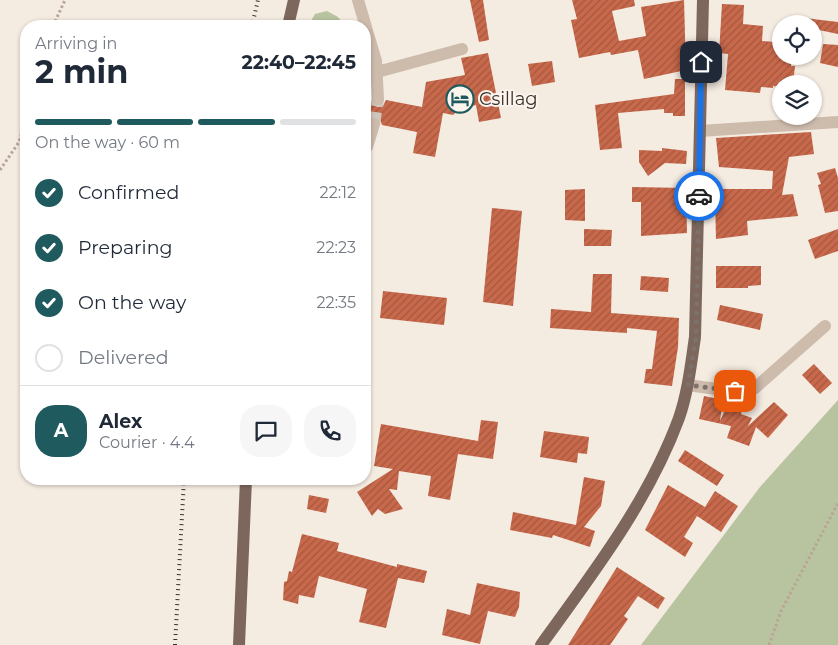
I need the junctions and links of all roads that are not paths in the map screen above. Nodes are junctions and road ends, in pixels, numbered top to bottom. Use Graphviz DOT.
graph roads {
  1 [pos="358,0"];
  2 [pos="703,0"];
  3 [pos="295,1"];
  4 [pos="290,20"];
  5 [pos="364,20"];
  6 [pos="371,44"];
  7 [pos="462,49"];
  8 [pos="377,72"];
  9 [pos="378,99"];
  10 [pos="838,122"];
  11 [pos="374,124"];
  12 [pos="700,131"];
  13 [pos="371,134"];
  14 [pos="825,326"];
  15 [pos="688,385"];
  16 [pos="246,485"];
  17 [pos="239,645"];
  18 [pos="542,645"];
  1 -- 5 [label="street"];
  2 -- 12 [label="main road"];
  3 -- 4 [label="main road"];
  6 -- 8 [label="street"];
  7 -- 8 [label="street"];
  8 -- 9 [label="street"];
  10 -- 12 [label="street"];
  11 -- 13 [label="street"];
  12 -- 15 [label="main road"];
  14 -- 15 [label="street"];
  15 -- 18 [label="main road"];
  16 -- 17 [label="main road"];
}
